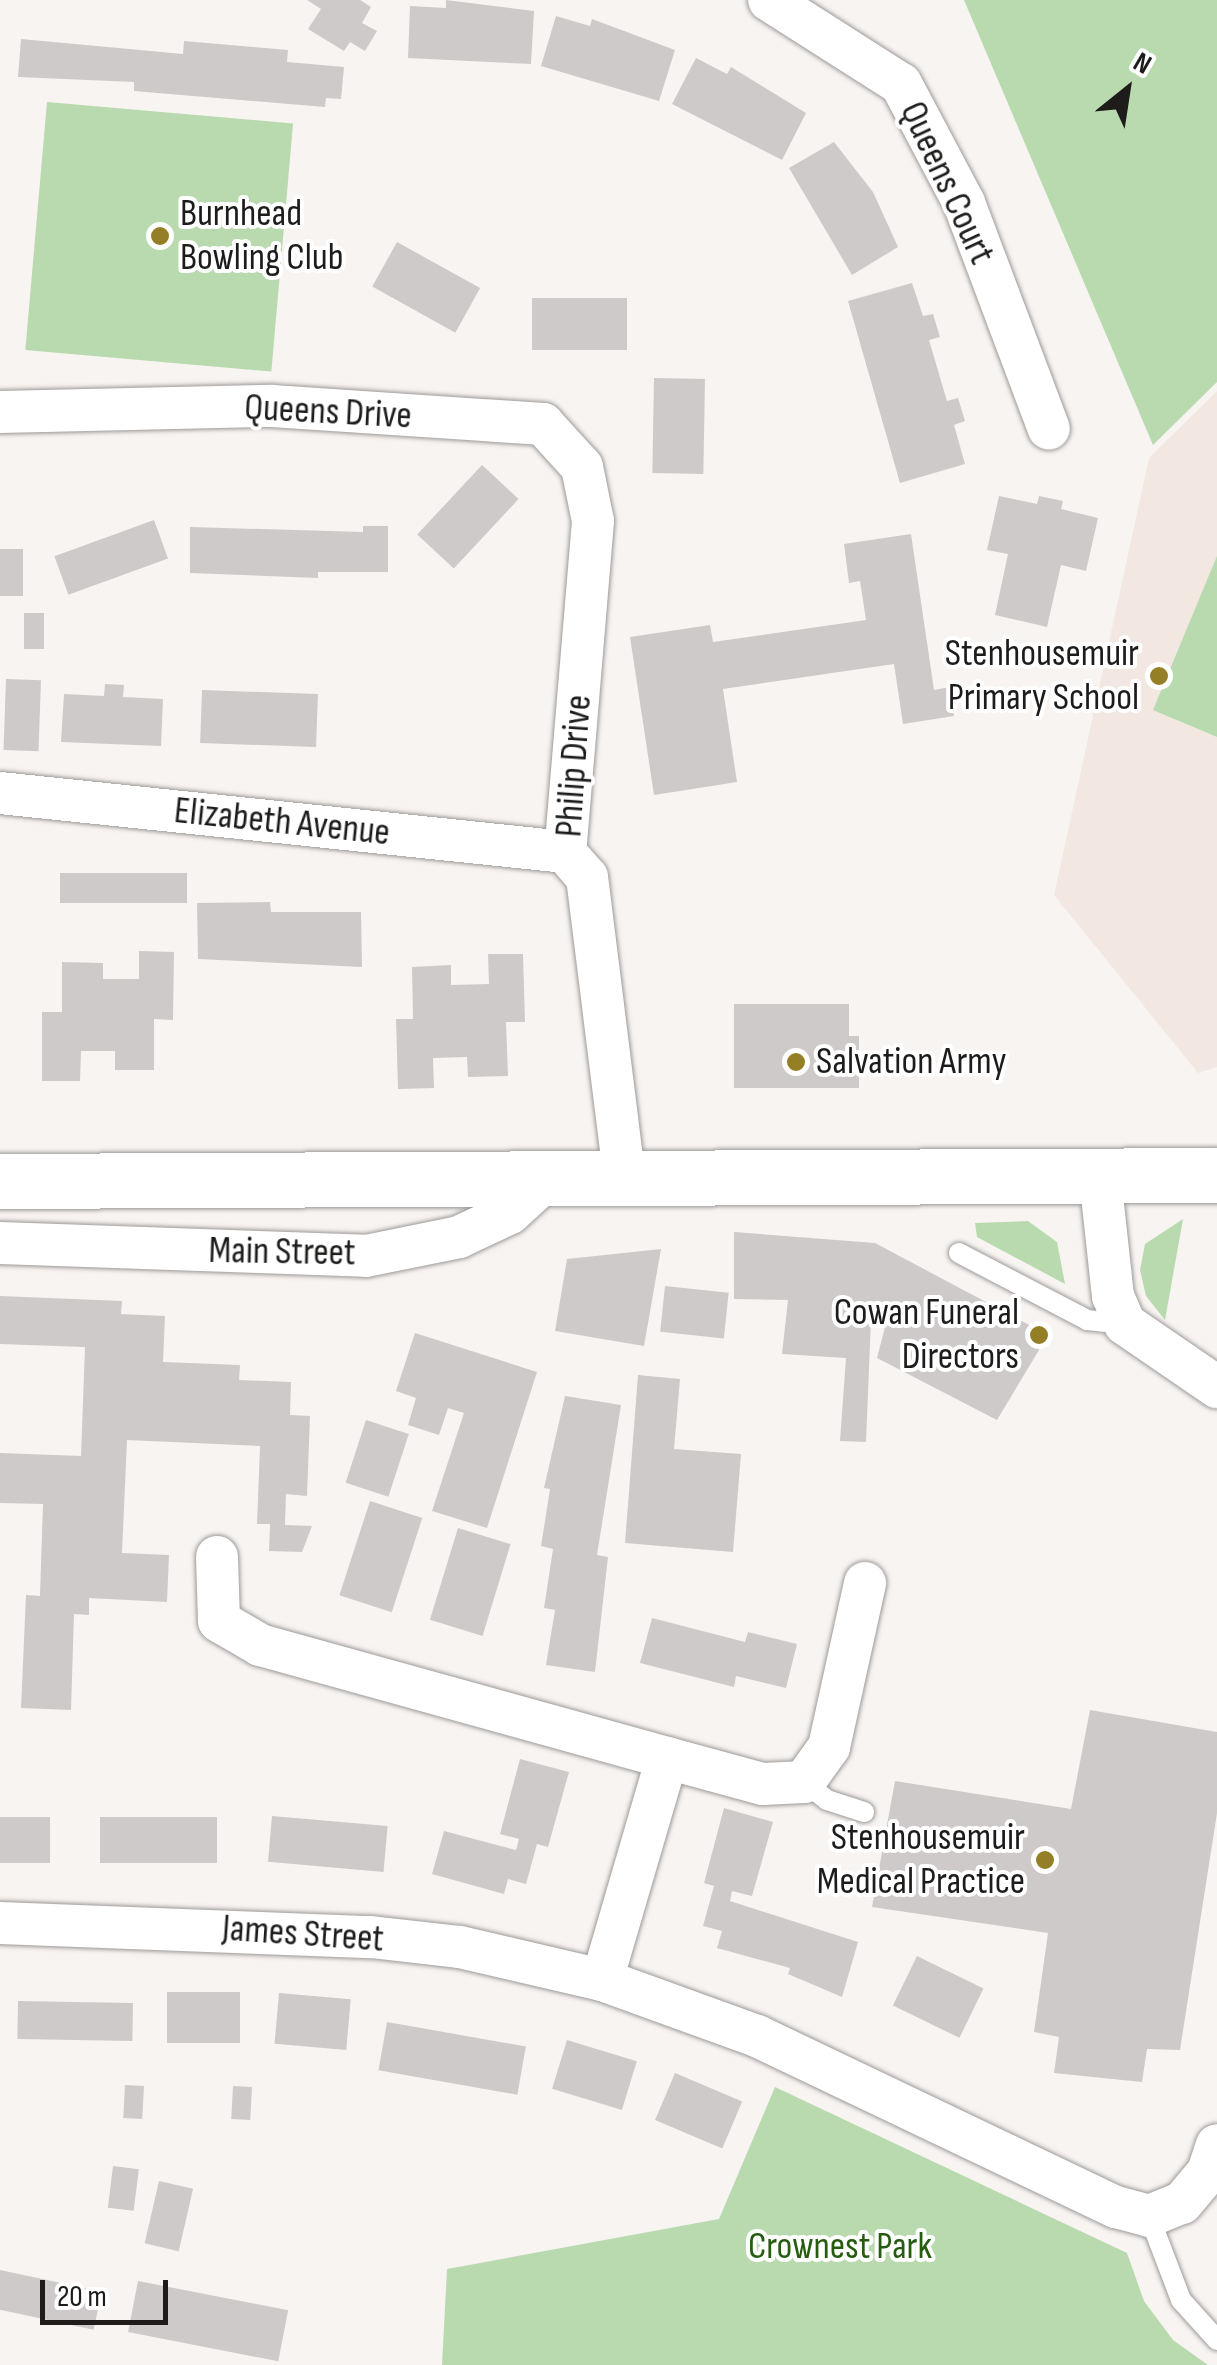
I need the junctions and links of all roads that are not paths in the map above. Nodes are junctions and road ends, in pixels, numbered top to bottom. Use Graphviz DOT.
graph roads {
  1 [pos="769,0"];
  2 [pos="0,412"];
  3 [pos="1049,429"];
  4 [pos="593,521"];
  5 [pos="0,793"];
  6 [pos="565,852"];
  7 [pos="1217,1175"];
  8 [pos="1100,1176"];
  9 [pos="0,1181"];
  10 [pos="625,1181"];
  11 [pos="544,1182"];
  12 [pos="0,1243"];
  13 [pos="959,1254"];
  14 [pos="1125,1324"];
  15 [pos="1217,1387"];
  16 [pos="217,1557"];
  17 [pos="865,1582"];
  18 [pos="667,1758"];
  19 [pos="804,1782"];
  20 [pos="864,1812"];
  21 [pos="0,1923"];
  22 [pos="602,1980"];
  23 [pos="1217,2145"];
  24 [pos="1149,2216"];
  25 [pos="1217,2340"];
  1 -- 3 [label="street, Queens Court"];
  2 -- 4 [label="street, Queens Drive"];
  4 -- 6 [label="street, Philip Drive"];
  5 -- 6 [label="street, Elizabeth Avenue"];
  6 -- 10 [label="street, Philip Drive"];
  7 -- 8 [label="main road, Main Street"];
  8 -- 10 [label="main road, Main Street"];
  8 -- 14 [label="street"];
  9 -- 11 [label="main road, Main Street"];
  10 -- 11 [label="main road, Main Street"];
  11 -- 12 [label="street, Main Street"];
  13 -- 14 [label="lane"];
  14 -- 15 [label="street"];
  16 -- 18 [label="street"];
  17 -- 19 [label="street"];
  18 -- 19 [label="street"];
  18 -- 22 [label="street"];
  19 -- 20 [label="lane"];
  21 -- 22 [label="street, James Street"];
  22 -- 24 [label="street, James Street"];
  23 -- 24 [label="street"];
  24 -- 25 [label="lane"];
}
